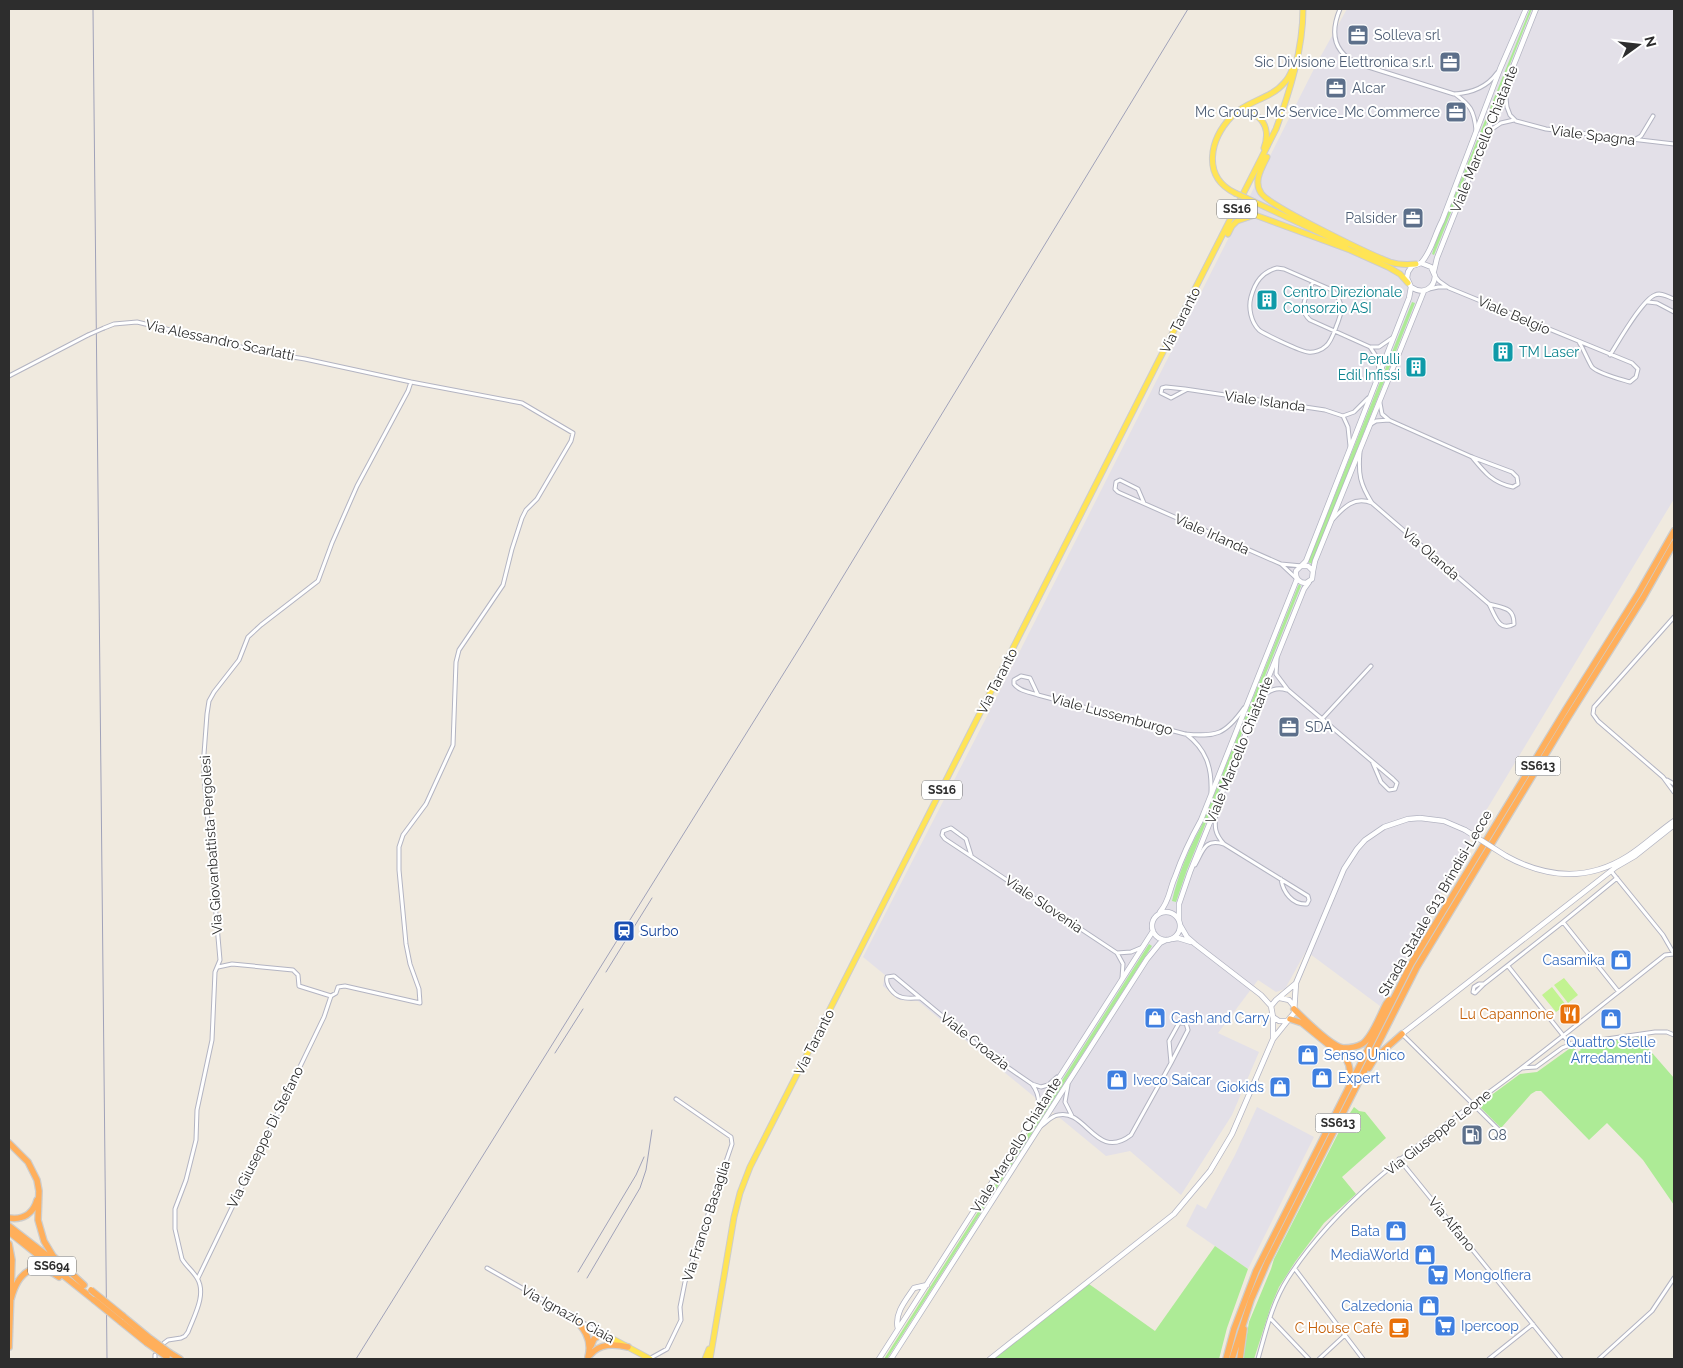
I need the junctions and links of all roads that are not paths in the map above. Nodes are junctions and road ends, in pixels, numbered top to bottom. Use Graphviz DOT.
graph roads {
  1 [pos="1303,9"];
  2 [pos="1340,9"];
  3 [pos="1526,9"];
  4 [pos="1536,9"];
  5 [pos="1295,66"];
  6 [pos="1500,69"];
  7 [pos="1506,82"];
  8 [pos="1454,94"];
  9 [pos="1232,116"];
  10 [pos="1653,116"];
  11 [pos="1514,120"];
  12 [pos="1276,129"];
  13 [pos="1476,134"];
  14 [pos="1485,135"];
  15 [pos="1636,140"];
  16 [pos="1674,144"];
  17 [pos="1260,163"];
  18 [pos="1351,248"];
  19 [pos="1214,255"];
  20 [pos="1418,263"];
  21 [pos="1434,273"];
  22 [pos="1313,282"];
  23 [pos="1410,285"];
  24 [pos="1449,288"];
  25 [pos="1426,290"];
  26 [pos="1674,299"];
  27 [pos="1647,302"];
  28 [pos="1674,312"];
  29 [pos="1334,330"];
  30 [pos="1394,336"];
  31 [pos="1579,342"];
  32 [pos="1370,347"];
  33 [pos="1610,355"];
  34 [pos="1378,375"];
  35 [pos="9,376"];
  36 [pos="411,382"];
  37 [pos="1186,390"];
  38 [pos="1370,396"];
  39 [pos="1380,400"];
  40 [pos="1343,416"];
  41 [pos="1389,420"];
  42 [pos="1370,425"];
  43 [pos="1350,446"];
  44 [pos="1360,449"];
  45 [pos="1472,457"];
  46 [pos="1144,503"];
  47 [pos="1372,503"];
  48 [pos="1331,521"];
  49 [pos="1674,531"];
  50 [pos="1674,542"];
  51 [pos="1280,564"];
  52 [pos="1302,566"];
  53 [pos="1313,571"];
  54 [pos="1297,579"];
  55 [pos="1309,582"];
  56 [pos="1489,604"];
  57 [pos="1674,617"];
  58 [pos="1278,652"];
  59 [pos="1371,666"];
  60 [pos="1288,690"];
  61 [pos="1038,695"];
  62 [pos="1260,698"];
  63 [pos="1246,706"];
  64 [pos="1322,719"];
  65 [pos="1185,734"];
  66 [pos="1372,761"];
  67 [pos="1662,778"];
  68 [pos="1674,784"];
  69 [pos="1674,792"];
  70 [pos="1211,795"];
  71 [pos="1216,807"];
  72 [pos="1674,817"];
  73 [pos="1674,821"];
  74 [pos="1671,825"];
  75 [pos="1224,844"];
  76 [pos="971,855"];
  77 [pos="1611,871"];
  78 [pos="1190,872"];
  79 [pos="1617,878"];
  80 [pos="1281,879"];
  81 [pos="1160,912"];
  82 [pos="1563,922"];
  83 [pos="1180,923"];
  84 [pos="1153,931"];
  85 [pos="1169,939"];
  86 [pos="1195,944"];
  87 [pos="1143,947"];
  88 [pos="1117,953"];
  89 [pos="1674,954"];
  90 [pos="1508,966"];
  91 [pos="218,968"];
  92 [pos="1120,983"];
  93 [pos="1296,983"];
  94 [pos="1484,984"];
  95 [pos="1618,991"];
  96 [pos="1396,993"];
  97 [pos="1262,994"];
  98 [pos="331,996"];
  99 [pos="919,998"];
  100 [pos="1277,999"];
  101 [pos="1271,1006"];
  102 [pos="1294,1007"];
  103 [pos="1273,1017"];
  104 [pos="1288,1020"];
  105 [pos="1402,1034"];
  106 [pos="1563,1035"];
  107 [pos="1674,1035"];
  108 [pos="1273,1040"];
  109 [pos="1570,1044"];
  110 [pos="1170,1063"];
  111 [pos="1522,1068"];
  112 [pos="1063,1072"];
  113 [pos="1069,1082"];
  114 [pos="1032,1084"];
  115 [pos="676,1099"];
  116 [pos="1473,1104"];
  117 [pos="1038,1112"];
  118 [pos="1343,1113"];
  119 [pos="1072,1117"];
  120 [pos="1041,1126"];
  121 [pos="1501,1132"];
  122 [pos="1324,1135"];
  123 [pos="9,1143"];
  124 [pos="1399,1160"];
  125 [pos="39,1191"];
  126 [pos="9,1218"];
  127 [pos="9,1226"];
  128 [pos="9,1232"];
  129 [pos="9,1244"];
  130 [pos="1267,1263"];
  131 [pos="487,1268"];
  132 [pos="1294,1269"];
  133 [pos="198,1278"];
  134 [pos="1674,1278"];
  135 [pos="84,1285"];
  136 [pos="927,1285"];
  137 [pos="92,1296"];
  138 [pos="11,1299"];
  139 [pos="570,1316"];
  140 [pos="1270,1318"];
  141 [pos="122,1319"];
  142 [pos="1533,1324"];
  143 [pos="898,1329"];
  144 [pos="602,1334"];
  145 [pos="1345,1335"];
  146 [pos="713,1339"];
  147 [pos="164,1343"];
  148 [pos="9,1347"];
  149 [pos="628,1348"];
  150 [pos="593,1349"];
  151 [pos="169,1356"];
  152 [pos="588,1358"];
  153 [pos="180,1359"];
  154 [pos="649,1359"];
  155 [pos="704,1359"];
  156 [pos="710,1359"];
  157 [pos="879,1359"];
  158 [pos="891,1359"];
  159 [pos="990,1359"];
  160 [pos="1225,1359"];
  161 [pos="1232,1359"];
  162 [pos="1240,1359"];
  163 [pos="1258,1359"];
  164 [pos="1309,1359"];
  165 [pos="1319,1359"];
  166 [pos="1363,1359"];
  167 [pos="1489,1359"];
  168 [pos="1562,1359"];
  169 [pos="1599,1359"];
  1 -- 5 [label="main road, Via Taranto / SS16"];
  2 -- 8 [label="street"];
  3 -- 6 [label="street, Viale Marcello Chiatante"];
  4 -- 7 [label="street, Viale Marcello Chiatante"];
  5 -- 9 [label="main road"];
  5 -- 12 [label="main road, Via Taranto / SS16"];
  6 -- 8 [label="street"];
  6 -- 13 [label="street, Viale Marcello Chiatante"];
  7 -- 11 [label="street"];
  7 -- 14 [label="street, Viale Marcello Chiatante"];
  8 -- 13 [label="street"];
  9 -- 17 [label="main road"];
  9 -- 18 [label="main road, bridge"];
  10 -- 15 [label="street"];
  11 -- 14 [label="street"];
  11 -- 15 [label="street, Viale Spagna"];
  12 -- 17 [label="main road, Via Taranto / SS16"];
  12 -- 18 [label="main road"];
  13 -- 20 [label="street, Viale Marcello Chiatante"];
  14 -- 21 [label="street, Viale Marcello Chiatante"];
  15 -- 16 [label="street, Viale Spagna"];
  17 -- 19 [label="main road, Via Taranto / SS16"];
  18 -- 19 [label="main road"];
  18 -- 20 [label="main road"];
  18 -- 23 [label="main road"];
  19 -- 146 [label="main road, Via Taranto / SS16"];
  20 -- 21 [label="street"];
  20 -- 23 [label="street, Viale Marcello Chiatante"];
  21 -- 24 [label="street, Viale Belgio"];
  21 -- 25 [label="street, Viale Marcello Chiatante"];
  22 -- 29 [label="street"];
  22 -- 29 [label="street"];
  22 -- 29 [label="street"];
  23 -- 25 [label="street"];
  23 -- 30 [label="street, Viale Marcello Chiatante"];
  24 -- 25 [label="street, Viale Belgio"];
  24 -- 31 [label="street, Viale Belgio"];
  25 -- 39 [label="street, Viale Marcello Chiatante"];
  26 -- 27 [label="street"];
  27 -- 28 [label="street"];
  27 -- 33 [label="street"];
  29 -- 32 [label="street"];
  30 -- 32 [label="street"];
  30 -- 34 [label="street, Viale Marcello Chiatante"];
  31 -- 33 [label="street, Viale Belgio"];
  31 -- 33 [label="street, Viale Belgio"];
  32 -- 34 [label="street"];
  34 -- 38 [label="street, Viale Marcello Chiatante"];
  35 -- 36 [label="street, Via Alessandro Scarlatti, bridge"];
  36 -- 91 [label="street, Via Giovanbattista Pergolesi"];
  36 -- 98 [label="street, Via Alessandro Scarlatti"];
  37 -- 37 [label="street, Viale Islanda"];
  37 -- 40 [label="street, Viale Islanda"];
  38 -- 40 [label="street"];
  38 -- 43 [label="street, Viale Marcello Chiatante"];
  39 -- 41 [label="street"];
  39 -- 42 [label="street, Viale Marcello Chiatante"];
  40 -- 43 [label="street"];
  41 -- 42 [label="street"];
  41 -- 45 [label="street"];
  42 -- 44 [label="street, Viale Marcello Chiatante"];
  43 -- 52 [label="street, Viale Marcello Chiatante"];
  44 -- 47 [label="street, Via Olanda"];
  44 -- 48 [label="street, Viale Marcello Chiatante"];
  45 -- 45 [label="street"];
  46 -- 46 [label="street, Viale Irlanda"];
  46 -- 51 [label="street, Viale Irlanda"];
  47 -- 48 [label="street"];
  47 -- 56 [label="street, Via Olanda"];
  48 -- 53 [label="street, Viale Marcello Chiatante"];
  49 -- 96 [label="highway, Strada Statale 613 Brindisi-Lecce / SS613"];
  50 -- 118 [label="highway, Strada Statale 613 Brindisi-Lecce / SS613"];
  51 -- 52 [label="street, Viale Irlanda"];
  51 -- 54 [label="street, Viale Irlanda"];
  52 -- 53 [label="street"];
  52 -- 54 [label="street, Viale Marcello Chiatante"];
  53 -- 55 [label="street, Viale Marcello Chiatante"];
  54 -- 55 [label="street"];
  54 -- 63 [label="street, Viale Marcello Chiatante"];
  55 -- 58 [label="street, Viale Marcello Chiatante"];
  56 -- 56 [label="street, Via Olanda"];
  57 -- 67 [label="street"];
  58 -- 60 [label="street"];
  58 -- 62 [label="street, Viale Marcello Chiatante"];
  59 -- 64 [label="street"];
  60 -- 62 [label="street"];
  60 -- 64 [label="street"];
  61 -- 61 [label="street, Viale Lussemburgo"];
  61 -- 65 [label="street, Viale Lussemburgo"];
  62 -- 71 [label="street, Viale Marcello Chiatante"];
  63 -- 65 [label="street, Viale Lussemburgo"];
  63 -- 70 [label="street, Viale Marcello Chiatante"];
  64 -- 66 [label="street"];
  65 -- 70 [label="street, Viale Lussemburgo"];
  66 -- 66 [label="street"];
  67 -- 68 [label="street"];
  67 -- 69 [label="street"];
  70 -- 81 [label="street, Viale Marcello Chiatante"];
  71 -- 75 [label="street"];
  71 -- 78 [label="street, Viale Marcello Chiatante"];
  72 -- 74 [label="street"];
  73 -- 74 [label="street"];
  74 -- 77 [label="street"];
  74 -- 93 [label="street, bridge"];
  75 -- 78 [label="street"];
  75 -- 80 [label="street"];
  76 -- 76 [label="street, Viale Slovenia"];
  76 -- 88 [label="street, Viale Slovenia"];
  77 -- 79 [label="street"];
  77 -- 105 [label="street"];
  78 -- 83 [label="street, Viale Marcello Chiatante"];
  79 -- 82 [label="street"];
  79 -- 89 [label="street"];
  80 -- 80 [label="street"];
  81 -- 83 [label="street"];
  81 -- 84 [label="street, Viale Marcello Chiatante"];
  82 -- 90 [label="street"];
  82 -- 95 [label="street"];
  83 -- 85 [label="street, Viale Marcello Chiatante"];
  83 -- 86 [label="street"];
  84 -- 85 [label="street"];
  84 -- 87 [label="street, Viale Marcello Chiatante"];
  85 -- 86 [label="street"];
  85 -- 113 [label="street, Viale Marcello Chiatante"];
  86 -- 97 [label="street"];
  87 -- 88 [label="street"];
  87 -- 92 [label="street, Viale Marcello Chiatante"];
  88 -- 92 [label="street"];
  89 -- 95 [label="street, Via Giuseppe Leone"];
  90 -- 94 [label="street"];
  90 -- 106 [label="street"];
  91 -- 98 [label="street"];
  91 -- 133 [label="street, Via Giovanbattista Pergolesi"];
  92 -- 112 [label="street, Viale Marcello Chiatante"];
  93 -- 100 [label="street"];
  93 -- 102 [label="street"];
  95 -- 106 [label="street, Via Giuseppe Leone"];
  96 -- 102 [label="highway"];
  96 -- 122 [label="highway, Strada Statale 613 Brindisi-Lecce / SS613"];
  97 -- 100 [label="street"];
  97 -- 101 [label="street"];
  98 -- 133 [label="street, Via Giuseppe Di Stefano"];
  99 -- 99 [label="street, Viale Croazia"];
  99 -- 114 [label="street, Viale Croazia"];
  100 -- 101 [label="street"];
  100 -- 102 [label="street"];
  101 -- 103 [label="street"];
  102 -- 104 [label="street"];
  103 -- 104 [label="street"];
  103 -- 108 [label="street"];
  104 -- 108 [label="street"];
  104 -- 122 [label="highway"];
  105 -- 116 [label="street"];
  105 -- 118 [label="highway"];
  106 -- 109 [label="street"];
  106 -- 111 [label="street, Via Giuseppe Leone"];
  107 -- 109 [label="street"];
  108 -- 159 [label="street"];
  109 -- 111 [label="street"];
  110 -- 110 [label="street"];
  110 -- 119 [label="street"];
  111 -- 116 [label="street, Via Giuseppe Leone"];
  112 -- 114 [label="street"];
  112 -- 117 [label="street, Viale Marcello Chiatante"];
  113 -- 119 [label="street"];
  113 -- 120 [label="street, Viale Marcello Chiatante"];
  114 -- 117 [label="street"];
  115 -- 154 [label="street, Via Franco Basaglia"];
  116 -- 121 [label="street"];
  116 -- 124 [label="street, Via Giuseppe Leone"];
  117 -- 136 [label="street, Viale Marcello Chiatante"];
  118 -- 130 [label="highway, Strada Statale 613 Brindisi-Lecce / SS613"];
  119 -- 120 [label="street"];
  120 -- 158 [label="street, Viale Marcello Chiatante"];
  122 -- 160 [label="highway, Strada Statale 613 Brindisi-Lecce / SS613"];
  123 -- 125 [label="highway"];
  124 -- 132 [label="street, Via Giuseppe Leone"];
  124 -- 142 [label="street, Via Alfano"];
  125 -- 126 [label="highway"];
  125 -- 135 [label="highway"];
  127 -- 135 [label="highway, SS694"];
  128 -- 137 [label="highway, SS694"];
  129 -- 138 [label="highway"];
  130 -- 161 [label="highway, Strada Statale 613 Brindisi-Lecce / SS613"];
  130 -- 162 [label="highway"];
  131 -- 139 [label="street, Via Ignazio Ciaia"];
  132 -- 140 [label="street, Via Giuseppe Leone"];
  132 -- 145 [label="street"];
  133 -- 147 [label="street"];
  134 -- 169 [label="street"];
  135 -- 137 [label="highway, SS694"];
  136 -- 143 [label="street, Viale Marcello Chiatante"];
  136 -- 143 [label="street"];
  137 -- 138 [label="highway"];
  137 -- 141 [label="highway, SS694, bridge"];
  137 -- 141 [label="highway, SS694, bridge"];
  138 -- 148 [label="highway"];
  139 -- 144 [label="street, Via Ignazio Ciaia"];
  139 -- 150 [label="highway"];
  140 -- 163 [label="street, Via Giuseppe Leone"];
  140 -- 164 [label="street"];
  141 -- 151 [label="highway, SS694, bridge"];
  142 -- 167 [label="street"];
  142 -- 168 [label="street, Via Alfano"];
  143 -- 157 [label="street, Viale Marcello Chiatante"];
  144 -- 149 [label="main road, Via Ignazio Ciaia"];
  144 -- 150 [label="highway"];
  145 -- 165 [label="street"];
  145 -- 166 [label="street"];
  146 -- 155 [label="main road"];
  146 -- 156 [label="main road, Via Taranto / SS16"];
  149 -- 150 [label="highway"];
  149 -- 154 [label="main road, Via Ignazio Ciaia"];
  150 -- 152 [label="highway"];
  151 -- 153 [label="highway, SS694"];
}
